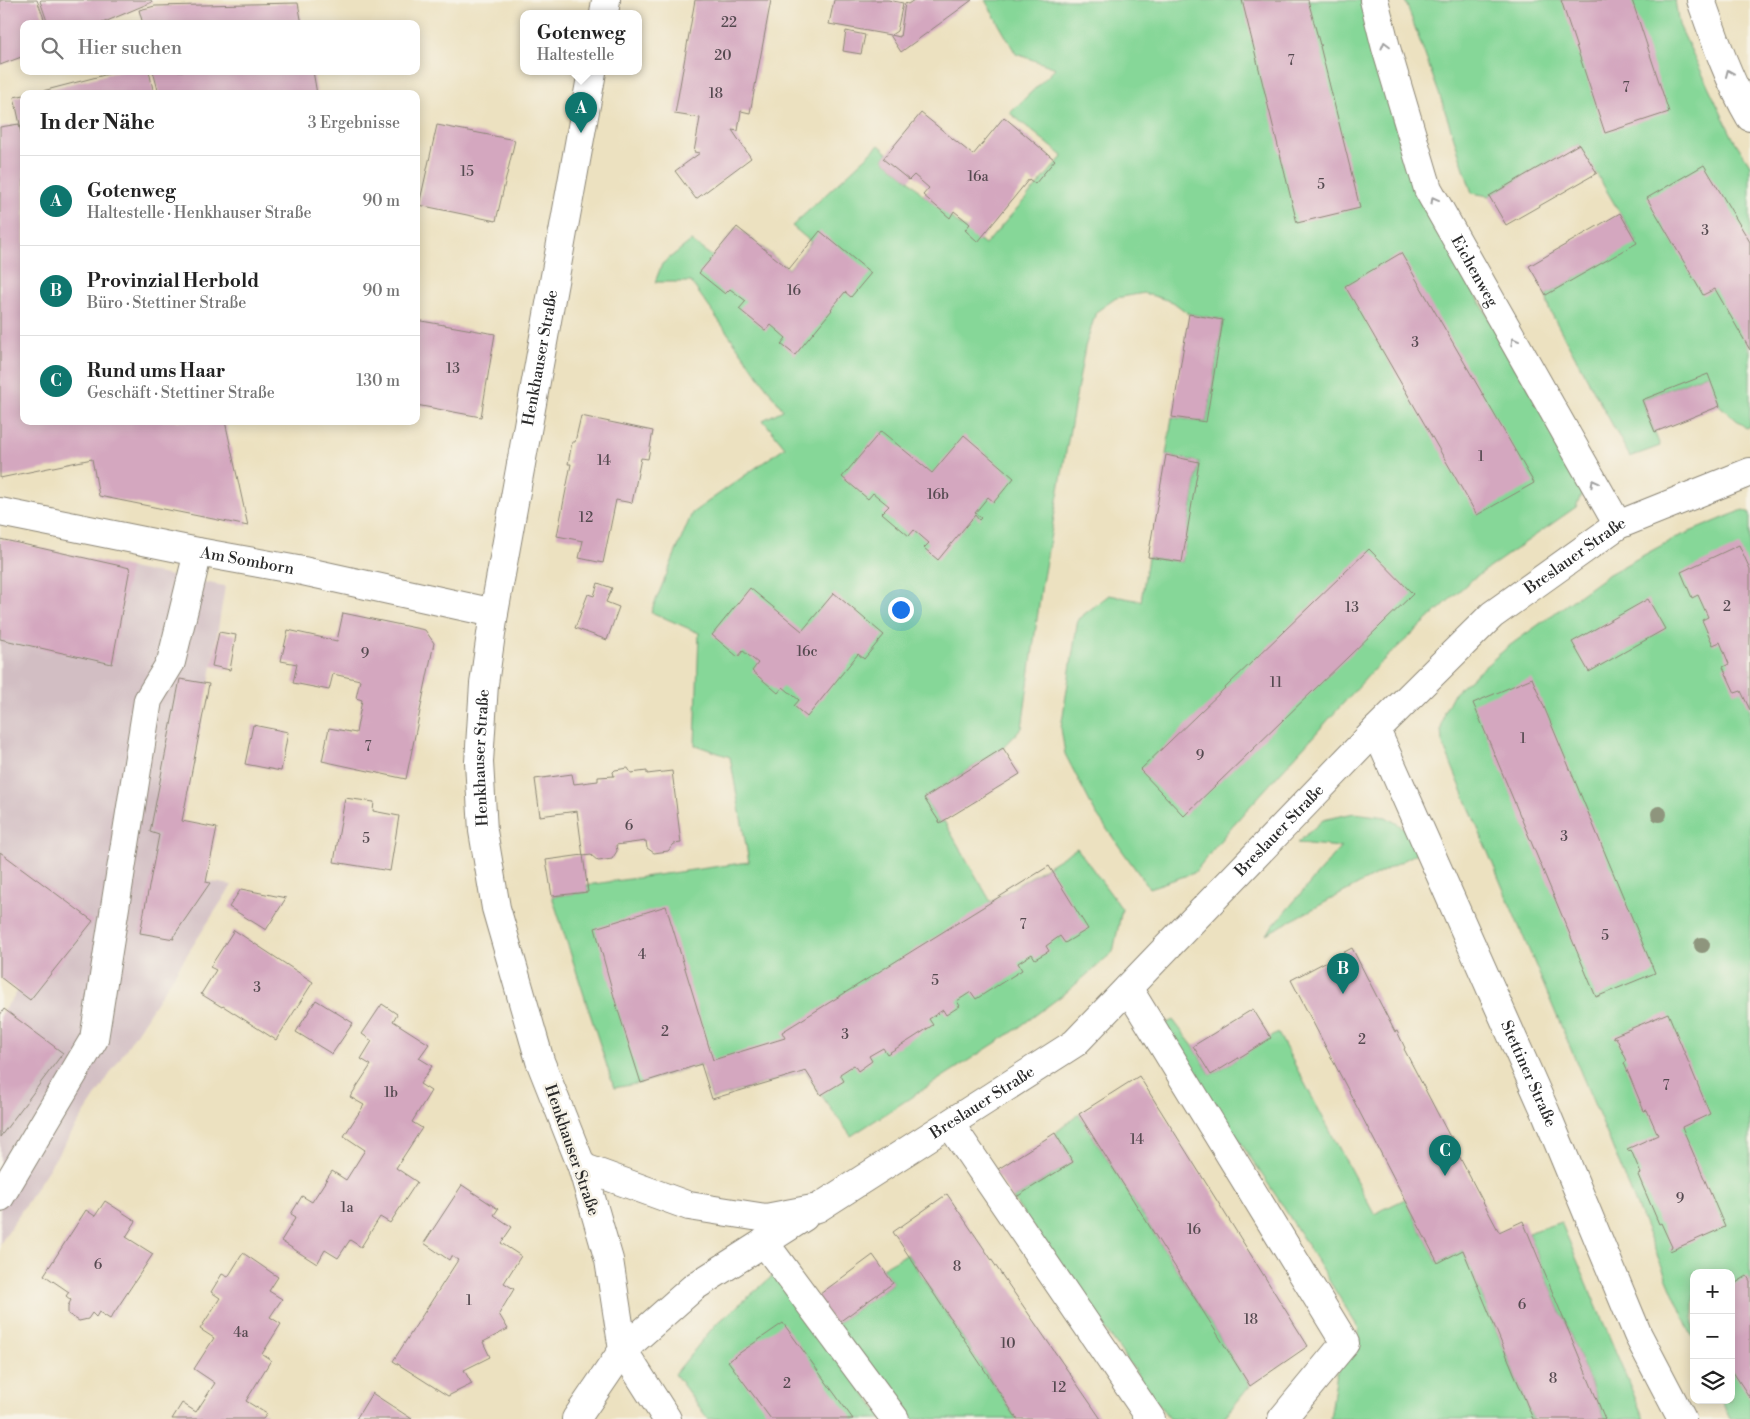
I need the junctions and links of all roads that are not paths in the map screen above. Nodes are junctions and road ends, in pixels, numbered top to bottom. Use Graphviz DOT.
graph roads {
  1 [pos="1374,0"];
  2 [pos="1701,0"];
  3 [pos="591,75"];
  4 [pos="1750,117"];
  5 [pos="1750,472"];
  6 [pos="0,512"];
  7 [pos="1618,525"];
  8 [pos="198,552"];
  9 [pos="494,613"];
  10 [pos="1376,730"];
  11 [pos="1128,988"];
  12 [pos="950,1124"];
  13 [pos="582,1167"];
  14 [pos="0,1197"];
  15 [pos="818,1208"];
  16 [pos="764,1242"];
  17 [pos="623,1350"];
  18 [pos="576,1419"];
  19 [pos="667,1419"];
  20 [pos="895,1419"];
  21 [pos="1151,1419"];
  22 [pos="1282,1419"];
  23 [pos="1682,1419"];
  7 -- 1 [label="street, Eichenweg, one-way"];
  4 -- 2 [label="street, one-way"];
  3 -- 9 [label="street, Henkhauser Straße"];
  5 -- 7 [label="street, Breslauer Straße"];
  6 -- 8 [label="street, Am Somborn"];
  7 -- 10 [label="street, Breslauer Straße"];
  8 -- 9 [label="street, Am Somborn"];
  8 -- 14 [label="street"];
  9 -- 13 [label="street, Henkhauser Straße"];
  10 -- 11 [label="street, Breslauer Straße"];
  10 -- 23 [label="street, Stettiner Straße"];
  11 -- 12 [label="street, Breslauer Straße"];
  11 -- 22 [label="street"];
  12 -- 15 [label="street, Breslauer Straße"];
  12 -- 21 [label="street"];
  13 -- 15 [label="street, Breslauer Straße"];
  13 -- 17 [label="street, Henkhauser Straße"];
  15 -- 16 [label="street, Breslauer Straße"];
  16 -- 17 [label="street, Breslauer Straße"];
  16 -- 20 [label="street"];
  17 -- 18 [label="street"];
  17 -- 19 [label="street"];
}
